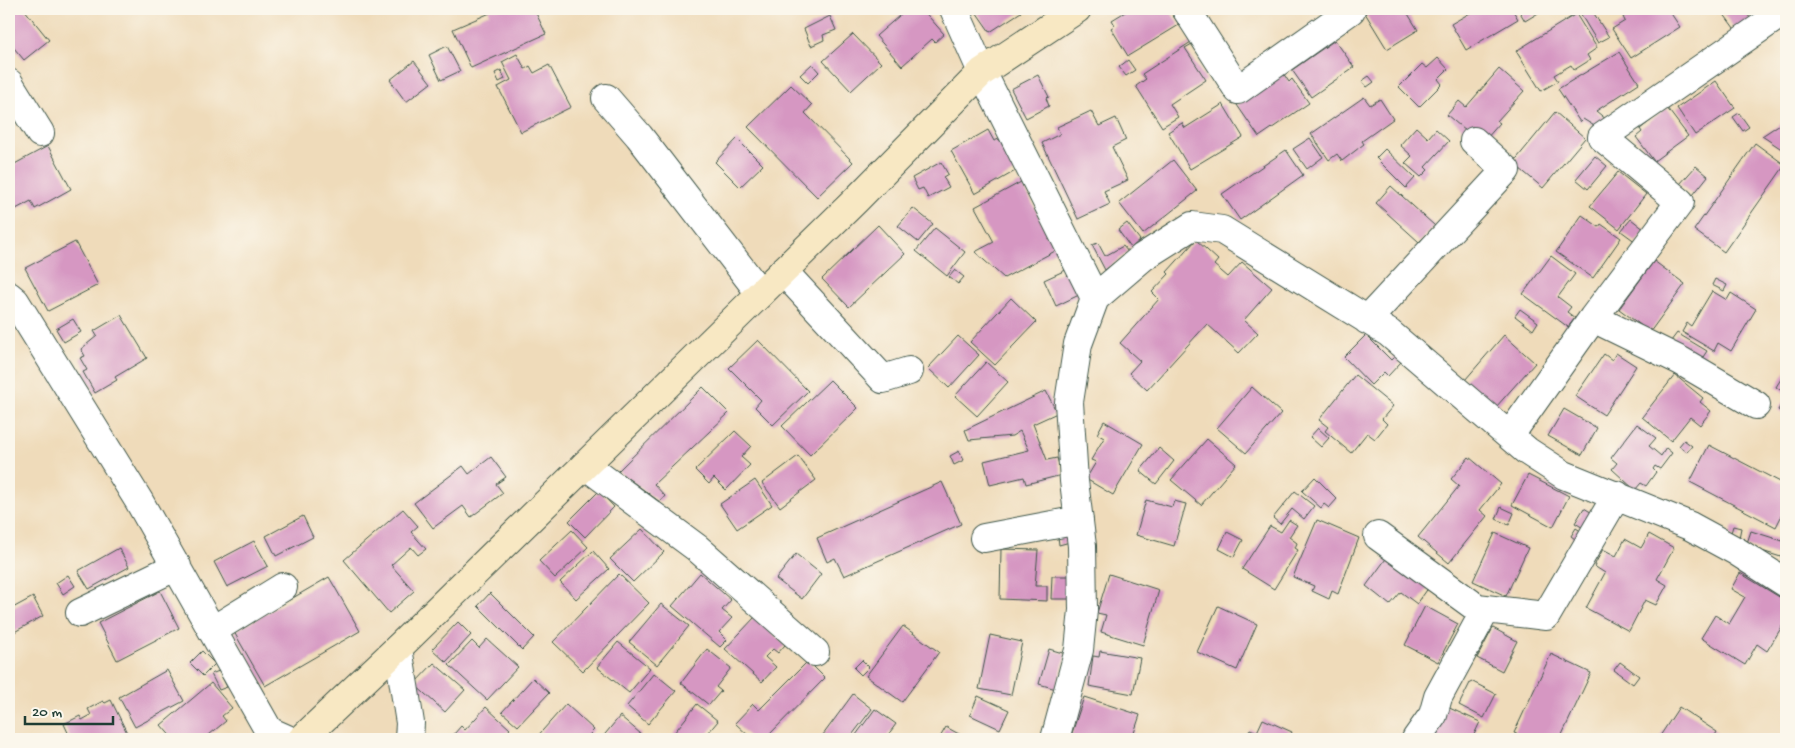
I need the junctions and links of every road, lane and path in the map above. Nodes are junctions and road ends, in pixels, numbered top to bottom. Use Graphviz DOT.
graph roads {
  1 [pos="954,9"];
  2 [pos="1077,9"];
  3 [pos="1186,9"];
  4 [pos="1351,10"];
  5 [pos="1783,19"];
  6 [pos="982,72"];
  7 [pos="9,83"];
  8 [pos="606,98"];
  9 [pos="40,133"];
  10 [pos="1474,141"];
  11 [pos="783,271"];
  12 [pos="760,293"];
  13 [pos="9,296"];
  14 [pos="1095,298"];
  15 [pos="1593,318"];
  16 [pos="1367,320"];
  17 [pos="909,371"];
  18 [pos="1756,404"];
  19 [pos="1510,436"];
  20 [pos="585,465"];
  21 [pos="1617,495"];
  22 [pos="1079,520"];
  23 [pos="1378,536"];
  24 [pos="984,538"];
  25 [pos="177,566"];
  26 [pos="1786,583"];
  27 [pos="283,587"];
  28 [pos="1486,609"];
  29 [pos="80,613"];
  30 [pos="213,630"];
  31 [pos="398,648"];
  32 [pos="814,652"];
  33 [pos="287,739"];
  34 [pos="302,739"];
  35 [pos="409,739"];
  36 [pos="1055,739"];
  37 [pos="1416,739"];
  1 -- 6 [label="street"];
  2 -- 6 [label="street"];
  3 -- 4 [label="street"];
  5 -- 15 [label="street"];
  6 -- 11 [label="street"];
  6 -- 14 [label="street"];
  7 -- 9 [label="street"];
  8 -- 12 [label="street"];
  10 -- 16 [label="street"];
  11 -- 12 [label="street"];
  11 -- 17 [label="street"];
  12 -- 20 [label="street"];
  13 -- 25 [label="street"];
  14 -- 16 [label="street"];
  14 -- 22 [label="street"];
  15 -- 18 [label="street"];
  15 -- 19 [label="street"];
  16 -- 19 [label="street"];
  19 -- 21 [label="street"];
  20 -- 31 [label="street"];
  20 -- 32 [label="street"];
  21 -- 26 [label="street"];
  21 -- 28 [label="street"];
  22 -- 24 [label="street"];
  22 -- 36 [label="street"];
  23 -- 28 [label="street"];
  25 -- 29 [label="street"];
  25 -- 30 [label="street"];
  27 -- 30 [label="street"];
  28 -- 37 [label="street"];
  30 -- 33 [label="street"];
  31 -- 34 [label="street"];
  31 -- 35 [label="street"];
}
